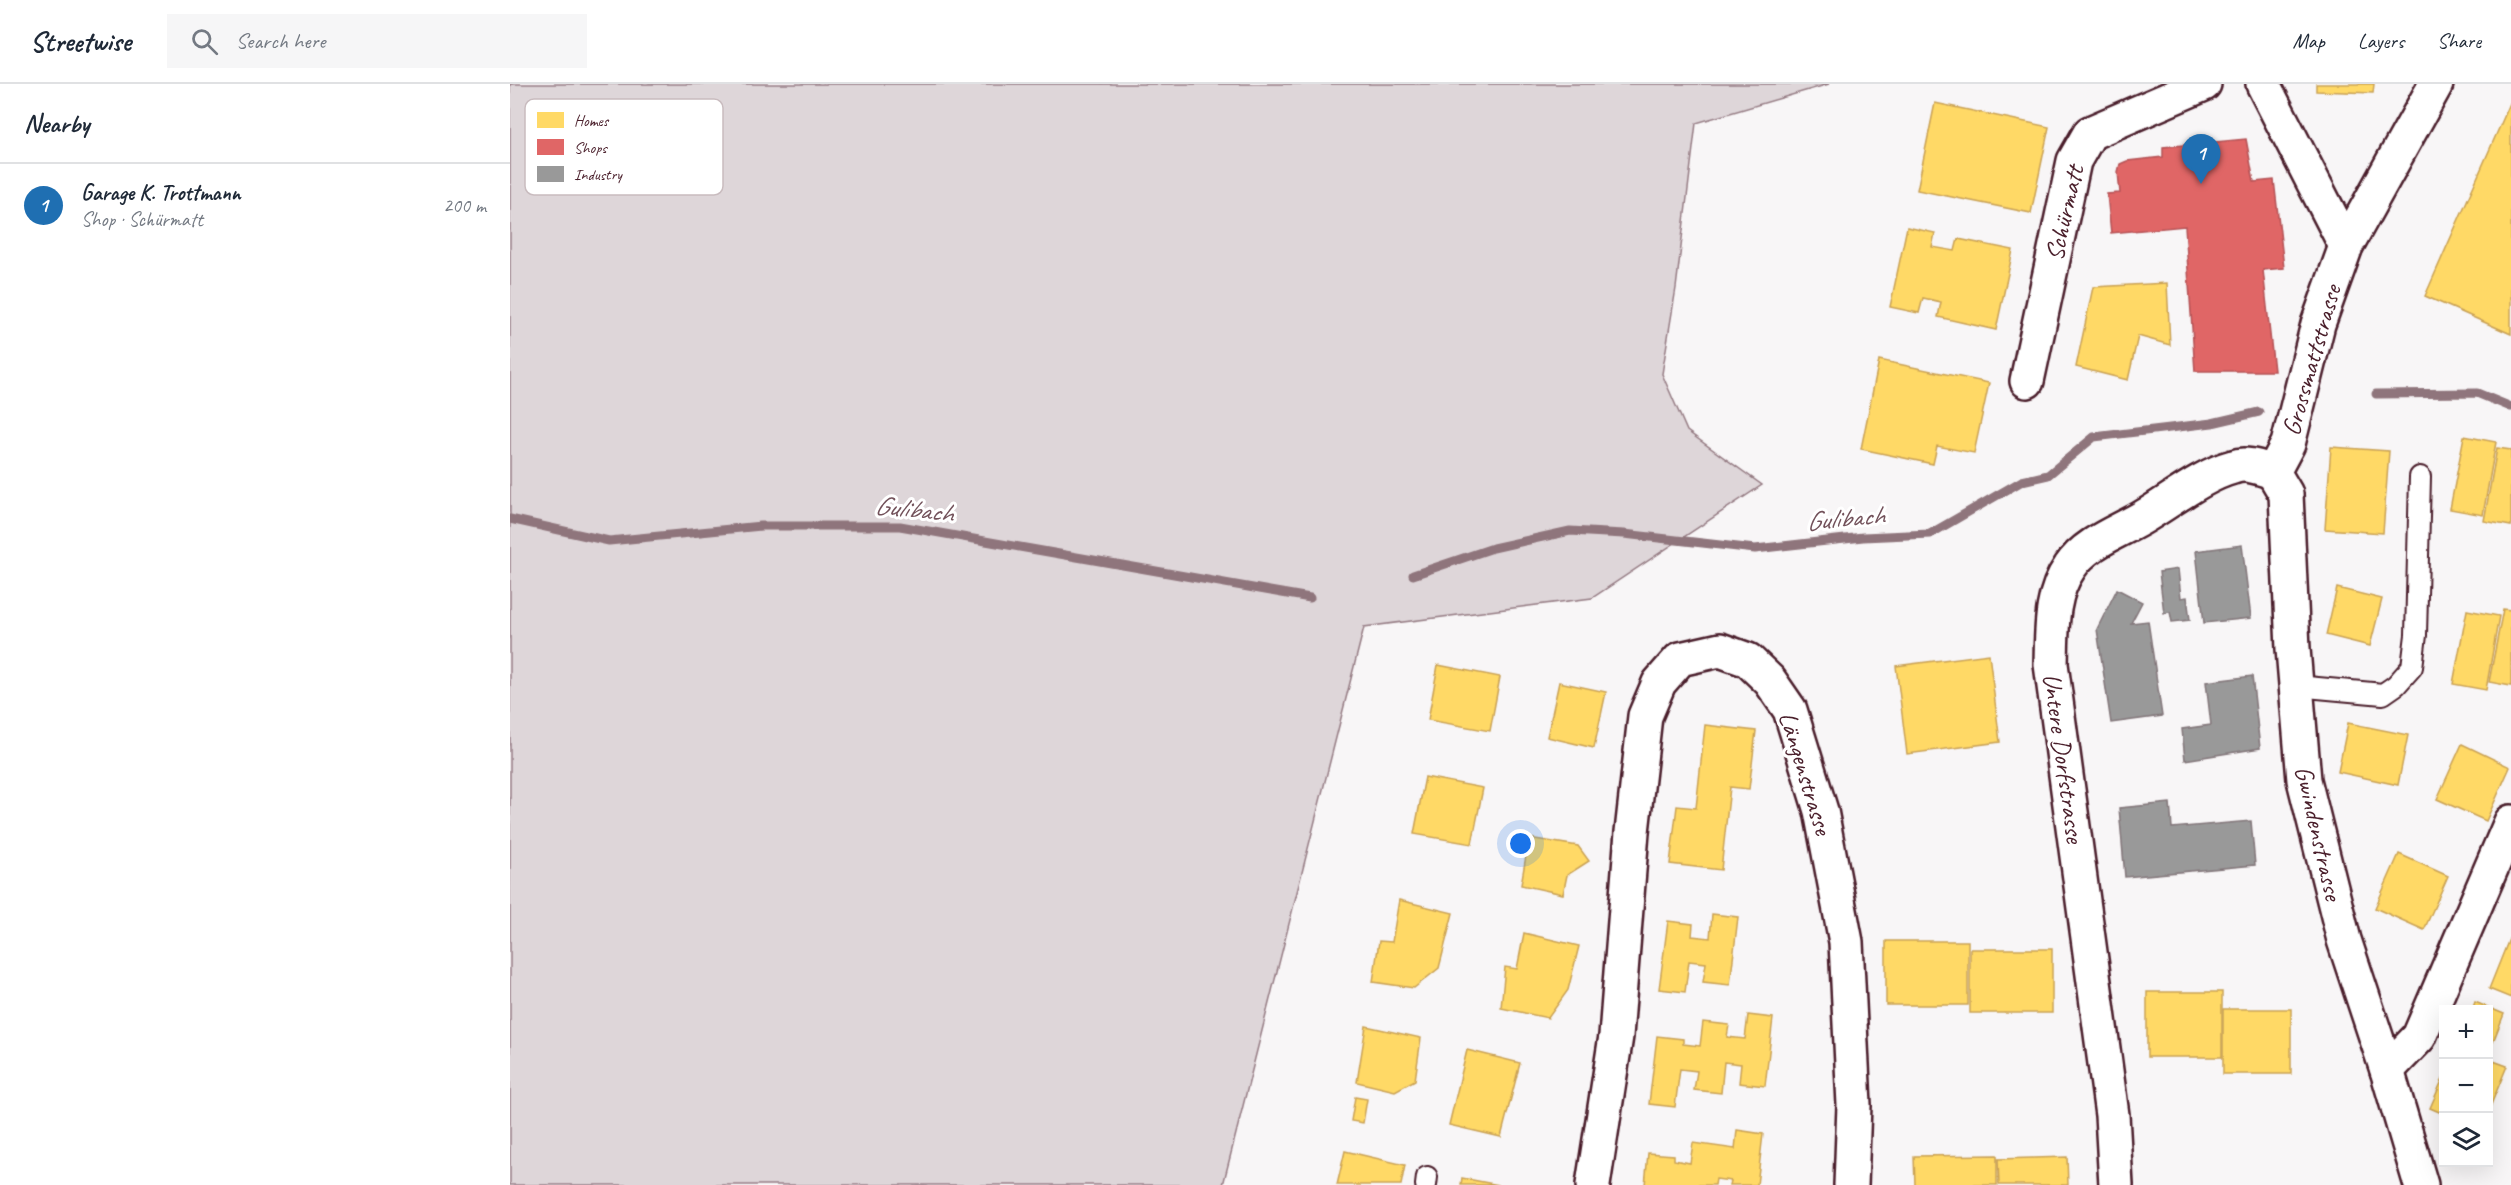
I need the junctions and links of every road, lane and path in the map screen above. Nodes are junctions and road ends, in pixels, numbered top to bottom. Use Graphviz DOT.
graph roads {
  1 [pos="2204,84"];
  2 [pos="2263,84"];
  3 [pos="2436,84"];
  4 [pos="2346,246"];
  5 [pos="2026,381"];
  6 [pos="2273,472"];
  7 [pos="2420,477"];
  8 [pos="2296,686"];
  9 [pos="2511,822"];
  10 [pos="2387,1070"];
  11 [pos="1593,1185"];
  12 [pos="1851,1185"];
  13 [pos="2116,1185"];
  14 [pos="2421,1185"];
  1 -- 5 [label="street, Schürmatt"];
  2 -- 4 [label="street"];
  3 -- 4 [label="street, Grossmattstrasse"];
  4 -- 6 [label="street, Grossmattstrasse"];
  6 -- 8 [label="street, Gwindenstrasse"];
  6 -- 13 [label="street, Untere Dorfstrasse"];
  7 -- 8 [label="lane"];
  8 -- 10 [label="street, Gwindenstrasse"];
  9 -- 10 [label="street"];
  10 -- 14 [label="street, Gwindenstrasse"];
  11 -- 12 [label="street, Längenstrasse"];
}
